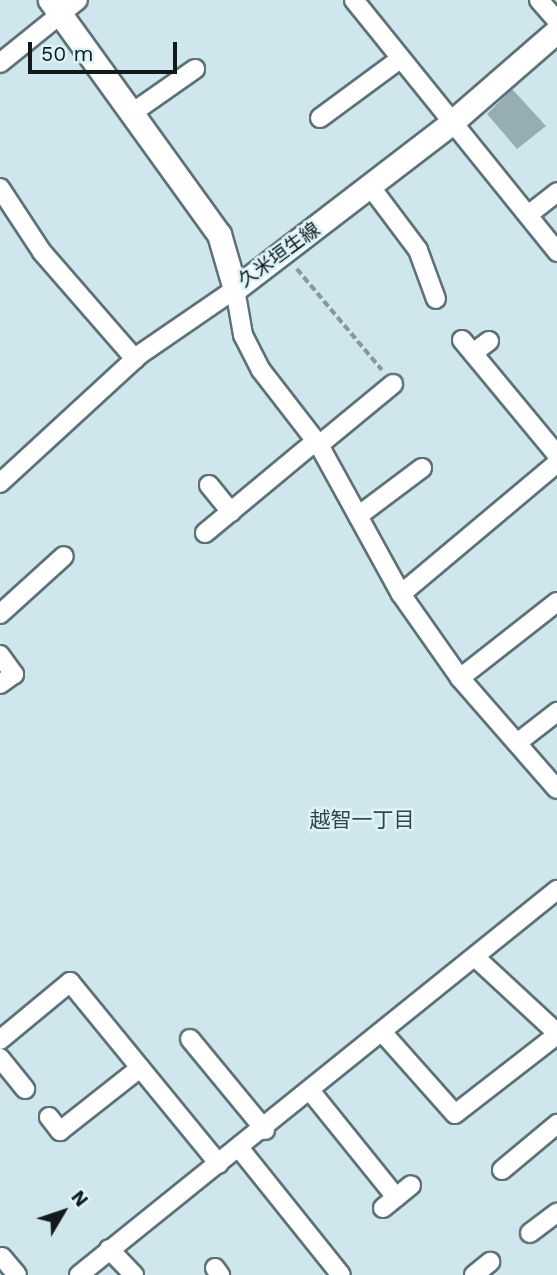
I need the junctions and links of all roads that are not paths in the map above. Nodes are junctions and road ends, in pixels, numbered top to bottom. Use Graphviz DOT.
graph roads {
  1 [pos="354,0"];
  2 [pos="539,0"];
  3 [pos="63,5"];
  4 [pos="557,30"];
  5 [pos="400,59"];
  6 [pos="0,63"];
  7 [pos="195,69"];
  8 [pos="132,113"];
  9 [pos="320,118"];
  10 [pos="451,123"];
  11 [pos="370,186"];
  12 [pos="0,188"];
  13 [pos="557,192"];
  14 [pos="528,215"];
  15 [pos="557,252"];
  16 [pos="235,289"];
  17 [pos="436,299"];
  18 [pos="489,341"];
  19 [pos="135,359"];
  20 [pos="393,384"];
  21 [pos="318,443"];
  22 [pos="556,463"];
  23 [pos="422,468"];
  24 [pos="0,483"];
  25 [pos="209,485"];
  26 [pos="230,512"];
  27 [pos="358,516"];
  28 [pos="205,533"];
  29 [pos="64,556"];
  30 [pos="401,594"];
  31 [pos="557,602"];
  32 [pos="0,614"];
  33 [pos="0,655"];
  34 [pos="460,678"];
  35 [pos="0,684"];
  36 [pos="557,712"];
  37 [pos="517,743"];
  38 [pos="557,789"];
  39 [pos="557,890"];
  40 [pos="475,957"];
  41 [pos="556,1033"];
  42 [pos="383,1034"];
  43 [pos="190,1039"];
  44 [pos="0,1040"];
  45 [pos="0,1058"];
  46 [pos="140,1068"];
  47 [pos="25,1089"];
  48 [pos="312,1093"];
  49 [pos="49,1117"];
  50 [pos="557,1124"];
  51 [pos="265,1130"];
  52 [pos="240,1149"];
  53 [pos="219,1164"];
  54 [pos="502,1170"];
  55 [pos="411,1185"];
  56 [pos="557,1213"];
  57 [pos="530,1233"];
  58 [pos="109,1250"];
  59 [pos="2,1257"];
  60 [pos="490,1262"];
  61 [pos="17,1275"];
  62 [pos="79,1275"];
  63 [pos="134,1275"];
  64 [pos="341,1275"];
  65 [pos="474,1275"];
  1 -- 5 [label="street"];
  2 -- 4 [label="street"];
  3 -- 6 [label="street"];
  3 -- 8 [label="main road, 久米垣生線"];
  4 -- 10 [label="main road, 久米垣生線"];
  5 -- 9 [label="street"];
  5 -- 10 [label="street"];
  7 -- 8 [label="street"];
  8 -- 16 [label="main road, 久米垣生線"];
  10 -- 11 [label="main road, 久米垣生線"];
  10 -- 14 [label="street"];
  11 -- 16 [label="main road, 久米垣生線"];
  11 -- 17 [label="street"];
  12 -- 19 [label="street"];
  13 -- 14 [label="street"];
  14 -- 15 [label="street"];
  16 -- 19 [label="street"];
  16 -- 21 [label="street"];
  18 -- 22 [label="street"];
  19 -- 24 [label="street"];
  20 -- 21 [label="street"];
  21 -- 26 [label="street"];
  21 -- 27 [label="street"];
  22 -- 30 [label="street"];
  23 -- 27 [label="street"];
  25 -- 26 [label="street"];
  26 -- 28 [label="street"];
  27 -- 30 [label="street"];
  29 -- 32 [label="street"];
  30 -- 34 [label="street"];
  31 -- 34 [label="street"];
  33 -- 35 [label="street"];
  34 -- 37 [label="street"];
  36 -- 37 [label="street"];
  37 -- 38 [label="street"];
  39 -- 40 [label="street"];
  40 -- 41 [label="street"];
  40 -- 42 [label="street"];
  41 -- 42 [label="street"];
  42 -- 48 [label="street"];
  43 -- 51 [label="street"];
  44 -- 46 [label="street"];
  45 -- 47 [label="street"];
  46 -- 49 [label="street"];
  46 -- 53 [label="street"];
  48 -- 51 [label="street"];
  48 -- 55 [label="street"];
  50 -- 54 [label="street"];
  51 -- 52 [label="street"];
  52 -- 53 [label="street"];
  52 -- 64 [label="street"];
  53 -- 58 [label="street"];
  56 -- 57 [label="street"];
  58 -- 62 [label="street"];
  58 -- 63 [label="street"];
  59 -- 61 [label="street"];
  60 -- 65 [label="street"];
}
